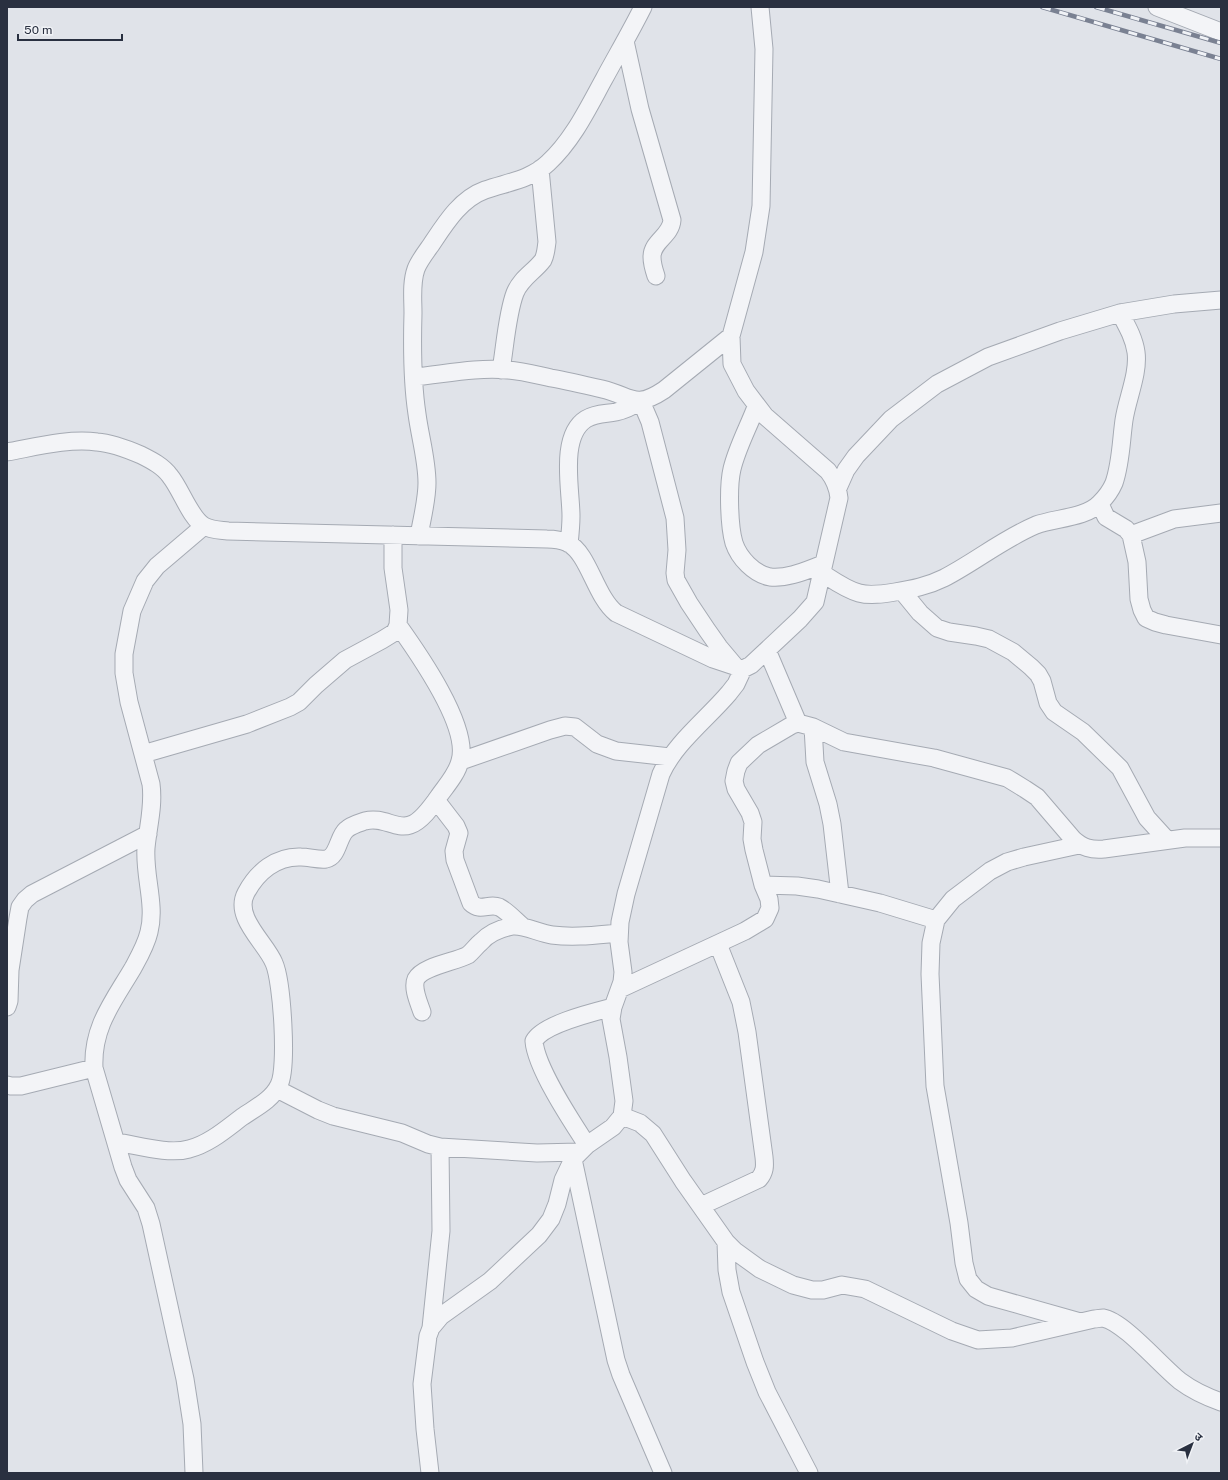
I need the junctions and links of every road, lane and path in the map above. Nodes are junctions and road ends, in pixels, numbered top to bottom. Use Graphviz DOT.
graph roads {
  1 [pos="643,7"];
  2 [pos="760,7"];
  3 [pos="1157,7"];
  4 [pos="1221,32"];
  5 [pos="624,42"];
  6 [pos="540,169"];
  7 [pos="656,276"];
  8 [pos="1221,300"];
  9 [pos="1120,313"];
  10 [pos="731,336"];
  11 [pos="501,370"];
  12 [pos="414,377"];
  13 [pos="641,401"];
  14 [pos="756,407"];
  15 [pos="7,452"];
  16 [pos="838,488"];
  17 [pos="1100,504"];
  18 [pos="1221,513"];
  19 [pos="204,526"];
  20 [pos="393,534"];
  21 [pos="1131,535"];
  22 [pos="418,536"];
  23 [pos="569,544"];
  24 [pos="823,568"];
  25 [pos="902,590"];
  26 [pos="398,625"];
  27 [pos="1221,636"];
  28 [pos="767,650"];
  29 [pos="740,668"];
  30 [pos="806,725"];
  31 [pos="142,754"];
  32 [pos="670,757"];
  33 [pos="461,761"];
  34 [pos="436,800"];
  35 [pos="148,834"];
  36 [pos="1221,838"];
  37 [pos="1167,840"];
  38 [pos="1079,845"];
  39 [pos="763,885"];
  40 [pos="840,894"];
  41 [pos="936,920"];
  42 [pos="522,926"];
  43 [pos="619,933"];
  44 [pos="718,944"];
  45 [pos="620,989"];
  46 [pos="613,1006"];
  47 [pos="7,1007"];
  48 [pos="422,1012"];
  49 [pos="94,1068"];
  50 [pos="7,1085"];
  51 [pos="277,1089"];
  52 [pos="622,1116"];
  53 [pos="116,1142"];
  54 [pos="440,1147"];
  55 [pos="580,1152"];
  56 [pos="701,1206"];
  57 [pos="726,1242"];
  58 [pos="1082,1322"];
  59 [pos="431,1328"];
  60 [pos="1221,1402"];
  61 [pos="194,1473"];
  62 [pos="430,1473"];
  63 [pos="663,1473"];
  64 [pos="809,1473"];
  1 -- 5 [label="street"];
  2 -- 10 [label="street"];
  3 -- 4 [label="street"];
  5 -- 6 [label="street"];
  5 -- 7 [label="street"];
  6 -- 11 [label="street"];
  6 -- 12 [label="street"];
  8 -- 9 [label="street"];
  9 -- 16 [label="street"];
  9 -- 17 [label="street"];
  10 -- 13 [label="street"];
  10 -- 14 [label="street"];
  11 -- 12 [label="street"];
  11 -- 13 [label="street"];
  12 -- 22 [label="street"];
  13 -- 23 [label="street"];
  13 -- 29 [label="street"];
  14 -- 16 [label="street"];
  14 -- 24 [label="street"];
  15 -- 19 [label="street"];
  16 -- 24 [label="street"];
  17 -- 21 [label="street"];
  17 -- 25 [label="street"];
  18 -- 21 [label="street"];
  19 -- 20 [label="street"];
  19 -- 31 [label="street"];
  20 -- 22 [label="street"];
  20 -- 26 [label="street"];
  21 -- 27 [label="street"];
  22 -- 23 [label="street"];
  23 -- 29 [label="street"];
  24 -- 25 [label="street"];
  24 -- 28 [label="street"];
  25 -- 37 [label="street"];
  26 -- 31 [label="street"];
  26 -- 33 [label="street"];
  28 -- 29 [label="street"];
  28 -- 30 [label="street"];
  29 -- 32 [label="street"];
  30 -- 38 [label="street"];
  30 -- 39 [label="street"];
  30 -- 40 [label="street"];
  31 -- 35 [label="street"];
  32 -- 33 [label="street"];
  32 -- 43 [label="street"];
  33 -- 34 [label="street"];
  34 -- 42 [label="street"];
  34 -- 51 [label="street"];
  35 -- 47 [label="street"];
  35 -- 49 [label="street"];
  36 -- 37 [label="street"];
  37 -- 38 [label="street"];
  38 -- 41 [label="street"];
  39 -- 40 [label="street"];
  39 -- 44 [label="street"];
  40 -- 41 [label="street"];
  41 -- 58 [label="street"];
  42 -- 43 [label="street"];
  42 -- 48 [label="street"];
  43 -- 45 [label="street"];
  44 -- 45 [label="street"];
  44 -- 56 [label="street"];
  45 -- 46 [label="street"];
  46 -- 52 [label="street"];
  46 -- 55 [label="street"];
  49 -- 50 [label="street"];
  49 -- 53 [label="street"];
  51 -- 53 [label="street"];
  51 -- 54 [label="street"];
  52 -- 55 [label="street"];
  52 -- 56 [label="street"];
  53 -- 61 [label="street"];
  54 -- 55 [label="street"];
  54 -- 59 [label="street"];
  55 -- 59 [label="street"];
  55 -- 63 [label="street"];
  56 -- 57 [label="street"];
  57 -- 58 [label="street"];
  57 -- 64 [label="street"];
  58 -- 60 [label="street"];
  59 -- 62 [label="street"];
}
